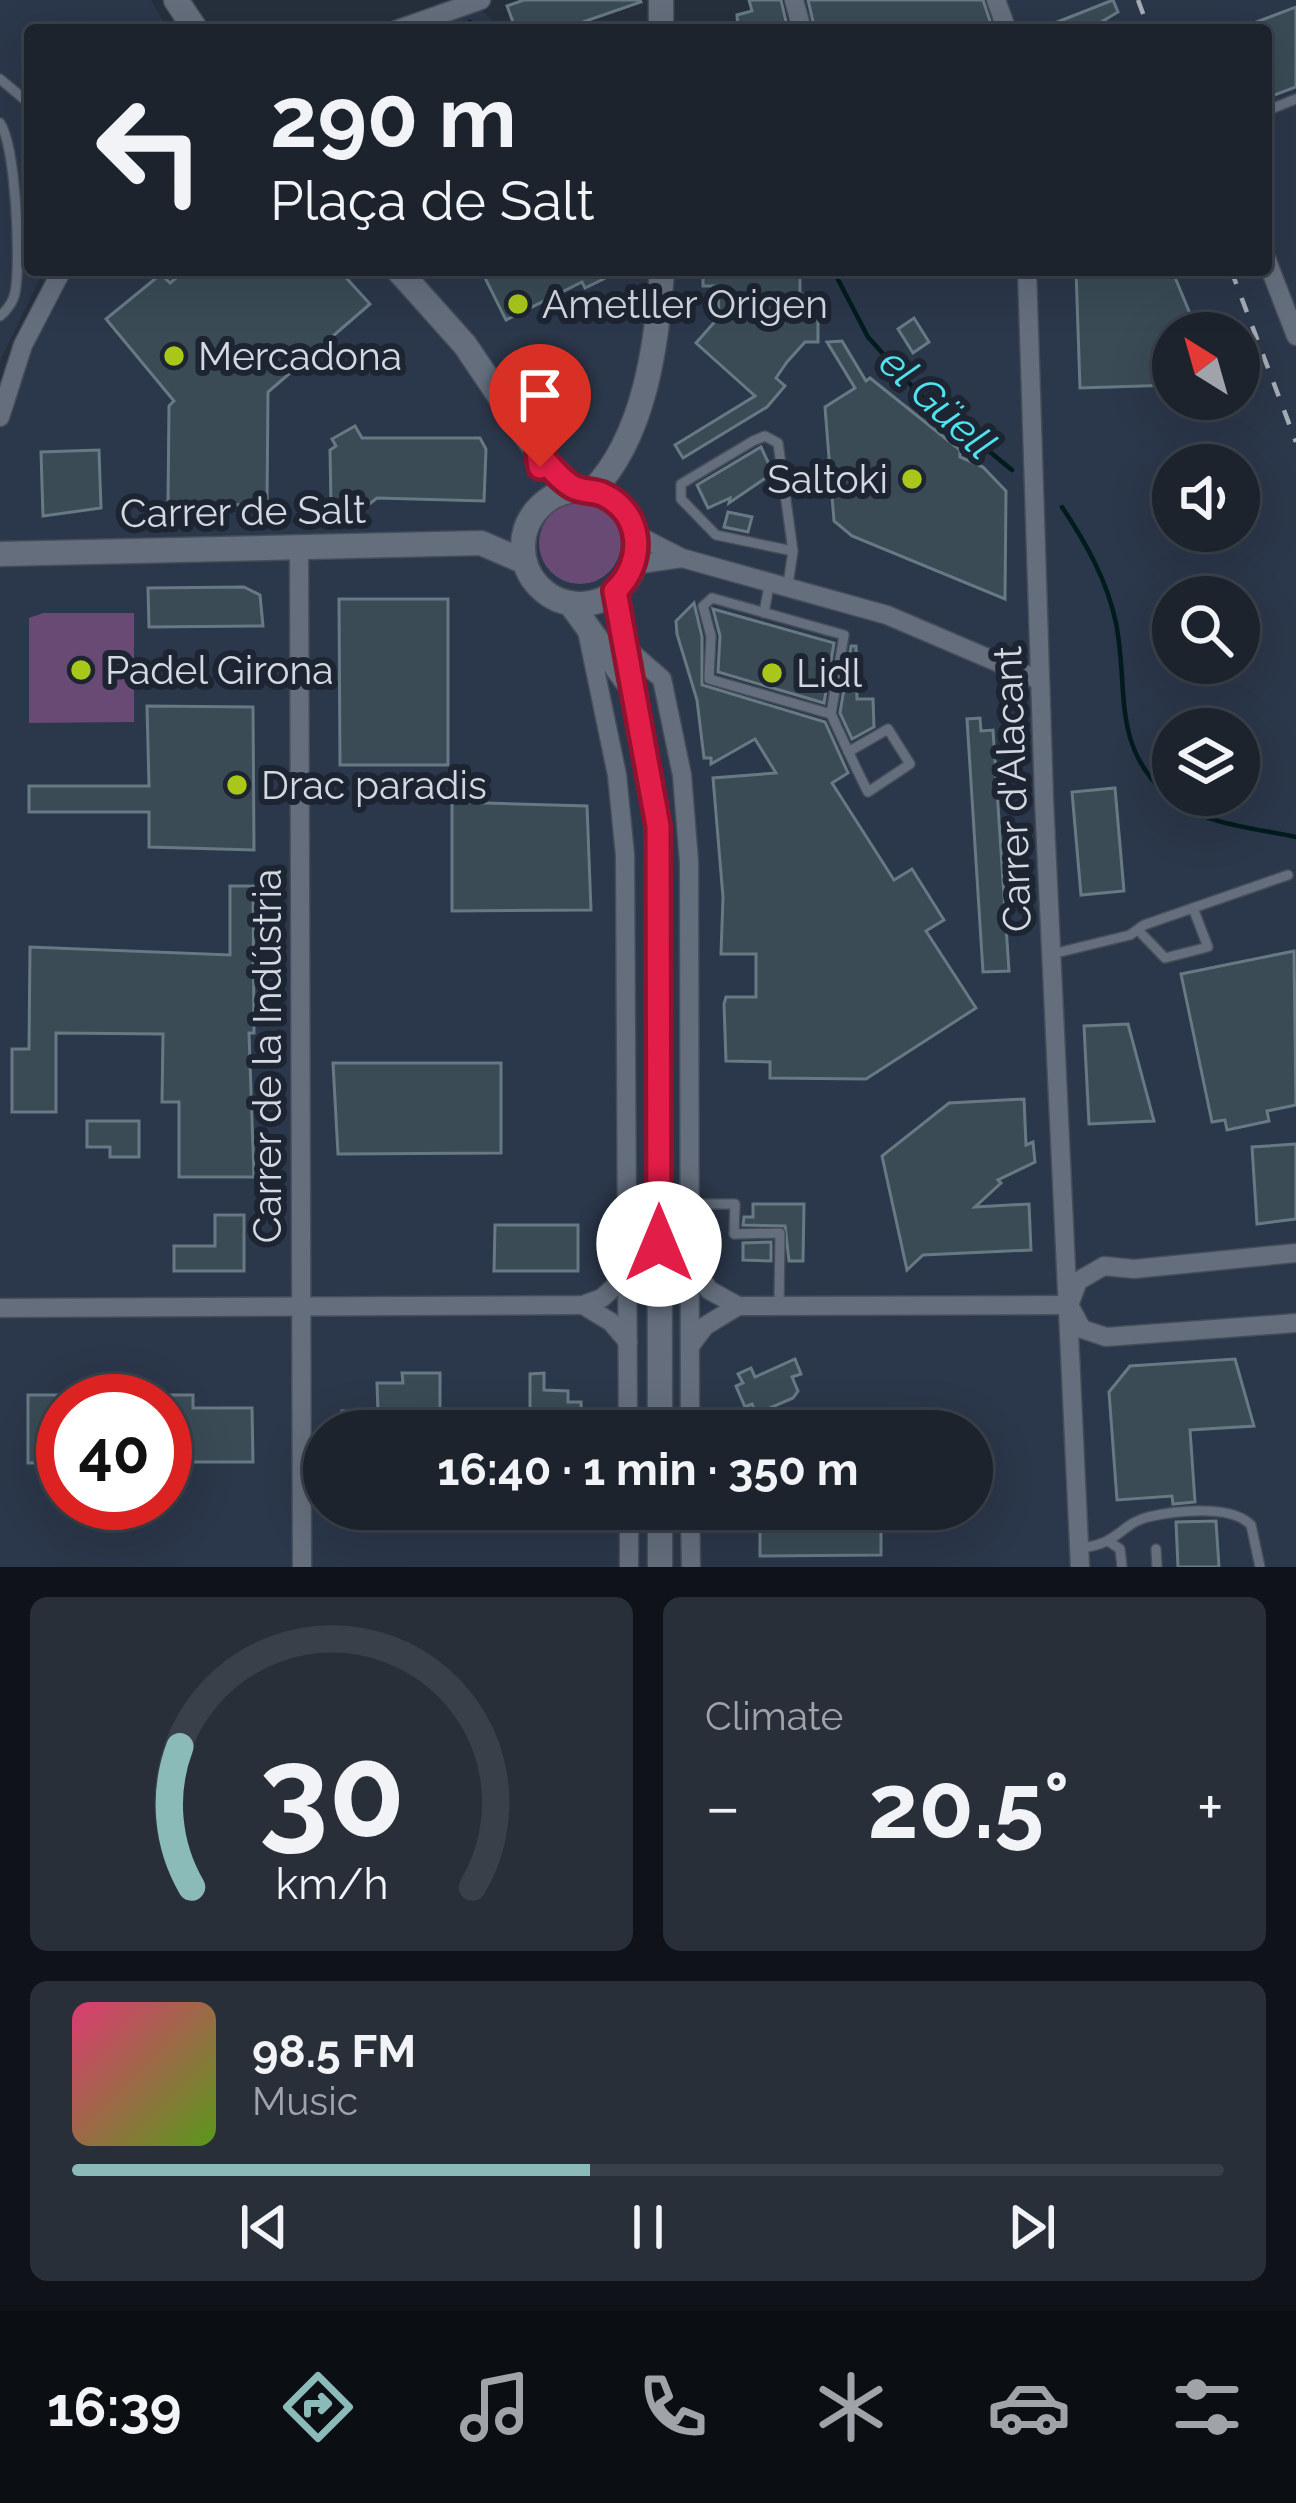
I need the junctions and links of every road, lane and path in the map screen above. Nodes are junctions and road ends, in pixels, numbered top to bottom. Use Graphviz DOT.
graph roads {
  1 [pos="482,0"];
  2 [pos="413,24"];
  3 [pos="0,80"];
  4 [pos="24,99"];
  5 [pos="0,124"];
  6 [pos="1272,274"];
  7 [pos="59,276"];
  8 [pos="403,276"];
  9 [pos="661,276"];
  10 [pos="1027,276"];
  11 [pos="0,316"];
  12 [pos="1296,336"];
  13 [pos="0,417"];
  14 [pos="538,453"];
  15 [pos="621,454"];
  16 [pos="584,490"];
  17 [pos="616,503"];
  18 [pos="542,504"];
  19 [pos="527,525"];
  20 [pos="635,534"];
  21 [pos="488,544"];
  22 [pos="299,545"];
  23 [pos="793,551"];
  24 [pos="0,554"];
  25 [pos="682,558"];
  26 [pos="525,562"];
  27 [pos="634,566"];
  28 [pos="779,582"];
  29 [pos="615,591"];
  30 [pos="578,612"];
  31 [pos="764,613"];
  32 [pos="623,645"];
  33 [pos="1039,680"];
  34 [pos="631,686"];
  35 [pos="831,714"];
  36 [pos="848,752"];
  37 [pos="1288,874"];
  38 [pos="1193,908"];
  39 [pos="1138,930"];
  40 [pos="1052,953"];
  41 [pos="689,1204"];
  42 [pos="1296,1252"];
  43 [pos="690,1262"];
  44 [pos="628,1274"];
  45 [pos="583,1305"];
  46 [pos="1069,1305"];
  47 [pos="302,1306"];
  48 [pos="737,1306"];
  49 [pos="779,1306"];
  50 [pos="0,1308"];
  51 [pos="1296,1323"];
  52 [pos="628,1342"];
  53 [pos="690,1346"];
  54 [pos="628,1410"];
  55 [pos="660,1410"];
  56 [pos="690,1410"];
  57 [pos="628,1530"];
  58 [pos="660,1530"];
  59 [pos="690,1530"];
  60 [pos="1111,1543"];
  61 [pos="1156,1549"];
  62 [pos="1080,1557"];
  63 [pos="302,1567"];
  64 [pos="629,1567"];
  65 [pos="660,1567"];
  66 [pos="691,1567"];
  67 [pos="1122,1567"];
  68 [pos="1157,1567"];
  69 [pos="1260,1567"];
  1 -- 2 [label="street"];
  3 -- 4 [label="lane"];
  5 -- 11 [label="lane"];
  6 -- 12 [label="street"];
  7 -- 13 [label="street"];
  8 -- 14 [label="street"];
  9 -- 15 [label="street"];
  10 -- 33 [label="street, Carrer d'Alacant"];
  14 -- 16 [label="street"];
  14 -- 18 [label="street"];
  15 -- 16 [label="street"];
  15 -- 17 [label="street"];
  16 -- 17 [label="street"];
  16 -- 18 [label="street"];
  17 -- 20 [label="street"];
  18 -- 19 [label="street"];
  19 -- 21 [label="street, Carrer de Salt"];
  19 -- 26 [label="street"];
  20 -- 25 [label="street"];
  20 -- 27 [label="street"];
  21 -- 22 [label="street, Carrer de Salt"];
  21 -- 26 [label="street, Carrer de Salt"];
  22 -- 24 [label="street, Carrer de Salt"];
  22 -- 47 [label="street, Carrer de la Indústria"];
  23 -- 23 [label="lane"];
  23 -- 28 [label="lane"];
  25 -- 27 [label="street"];
  25 -- 28 [label="street"];
  26 -- 30 [label="street"];
  27 -- 29 [label="street"];
  28 -- 31 [label="lane"];
  28 -- 33 [label="street"];
  29 -- 30 [label="street"];
  29 -- 32 [label="street"];
  30 -- 34 [label="street"];
  30 -- 44 [label="street"];
  31 -- 35 [label="lane"];
  31 -- 35 [label="lane"];
  32 -- 34 [label="street"];
  32 -- 41 [label="street"];
  33 -- 40 [label="street, Carrer d'Alacant"];
  34 -- 55 [label="street"];
  35 -- 36 [label="lane"];
  36 -- 36 [label="lane"];
  37 -- 38 [label="lane"];
  38 -- 39 [label="lane"];
  38 -- 39 [label="lane"];
  39 -- 40 [label="lane"];
  40 -- 46 [label="street, Carrer d'Alacant"];
  41 -- 43 [label="street"];
  41 -- 49 [label="lane"];
  42 -- 46 [label="street"];
  43 -- 48 [label="street"];
  43 -- 53 [label="street"];
  44 -- 45 [label="street"];
  44 -- 52 [label="street"];
  45 -- 47 [label="street"];
  45 -- 52 [label="street"];
  46 -- 49 [label="street"];
  46 -- 51 [label="street"];
  46 -- 62 [label="street, Carrer d'Alacant"];
  47 -- 50 [label="street"];
  47 -- 63 [label="street, Carrer de la Indústria"];
  48 -- 49 [label="street"];
  48 -- 53 [label="street"];
  52 -- 54 [label="street"];
  53 -- 56 [label="street"];
  57 -- 64 [label="street"];
  58 -- 65 [label="street"];
  59 -- 66 [label="street"];
  60 -- 62 [label="lane"];
  60 -- 67 [label="lane"];
  60 -- 69 [label="lane"];
  61 -- 68 [label="lane"];
}
